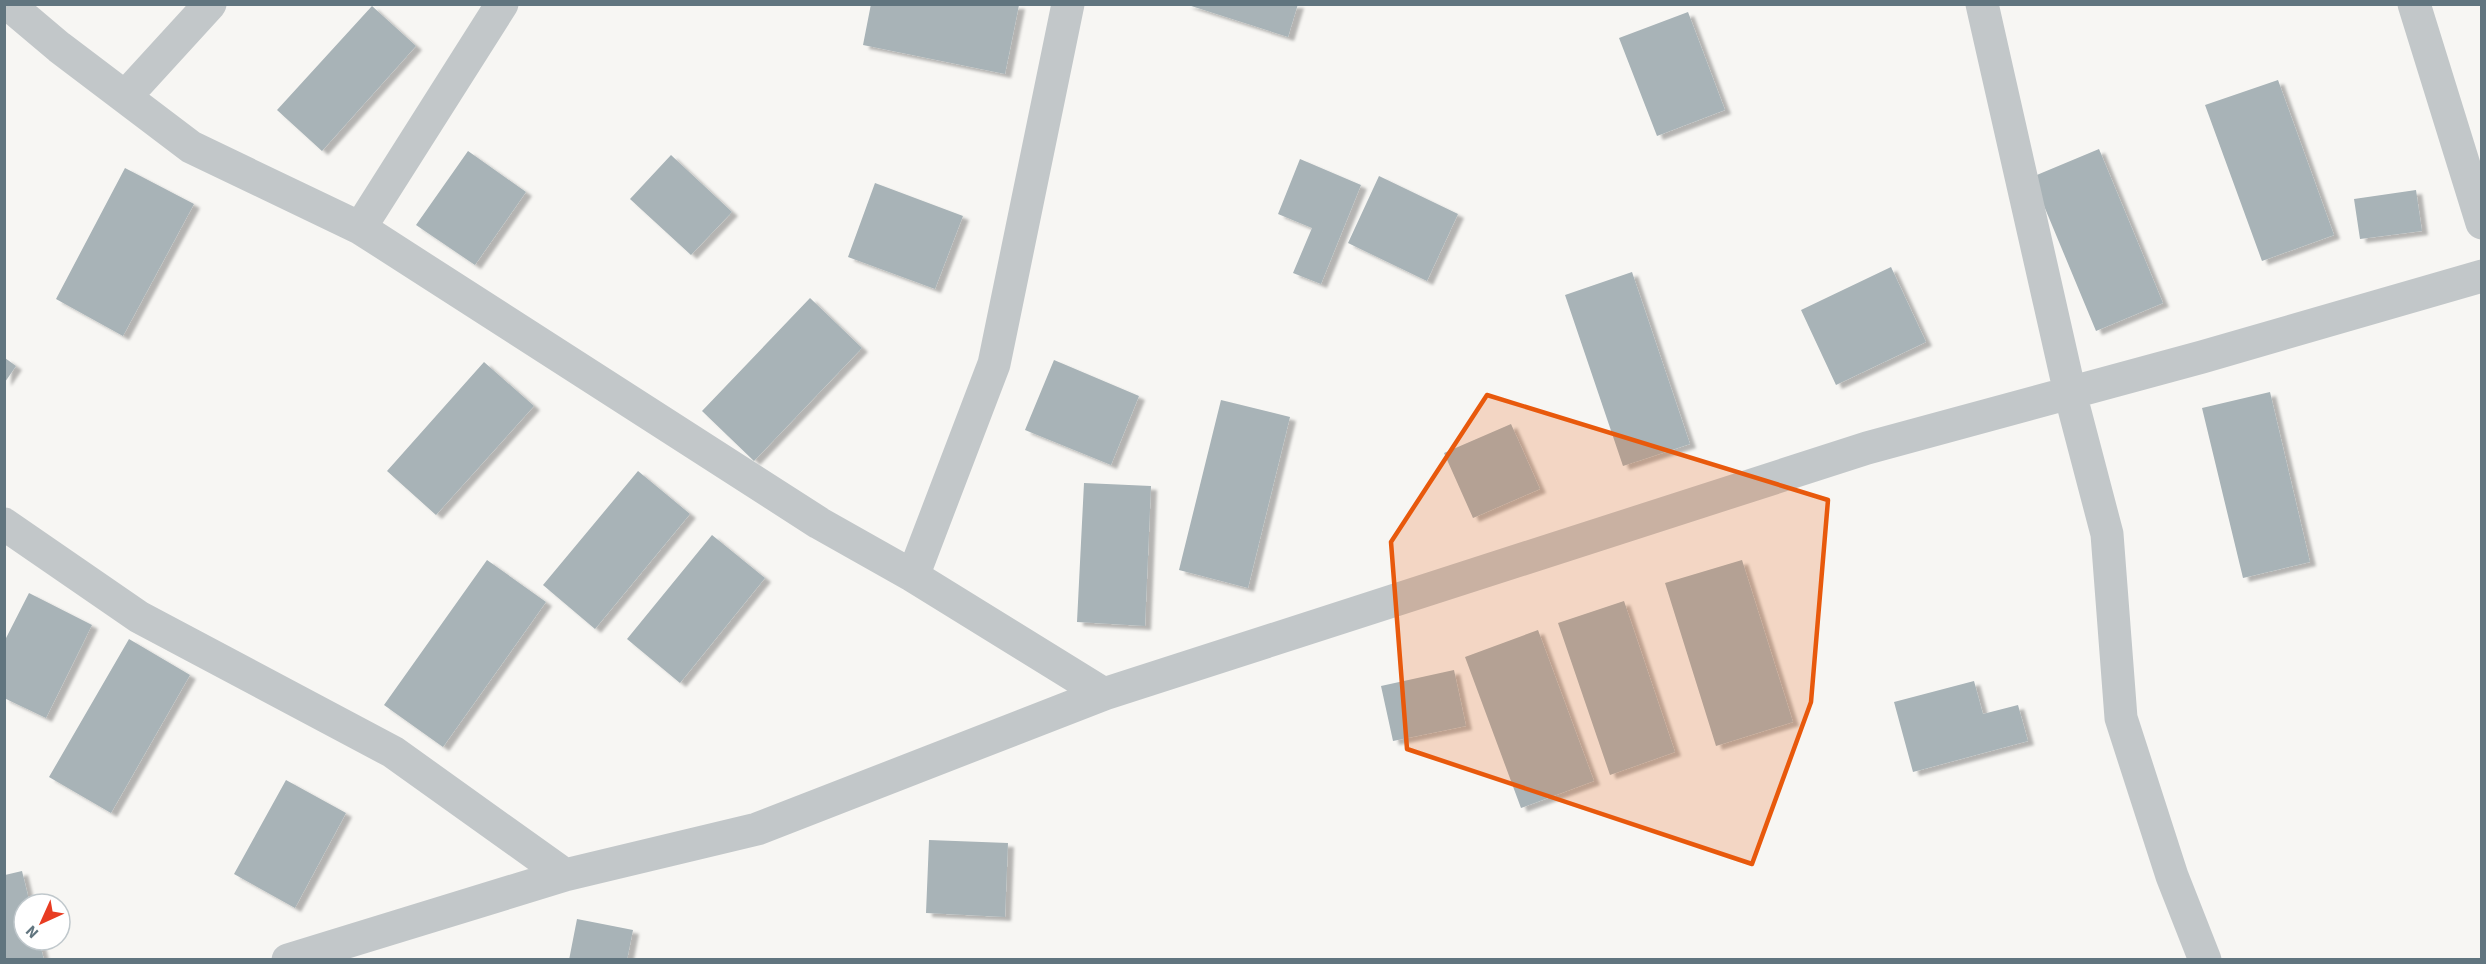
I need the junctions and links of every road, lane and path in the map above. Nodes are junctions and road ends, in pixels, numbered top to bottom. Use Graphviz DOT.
graph roads {
  1 [pos="8,4"];
  2 [pos="210,4"];
  3 [pos="502,4"];
  4 [pos="1068,4"];
  5 [pos="1982,4"];
  6 [pos="2414,4"];
  7 [pos="125,97"];
  8 [pos="2481,223"];
  9 [pos="360,228"];
  10 [pos="2481,276"];
  11 [pos="2070,393"];
  12 [pos="4,524"];
  13 [pos="913,576"];
  14 [pos="1104,694"];
  15 [pos="565,875"];
  16 [pos="288,960"];
  17 [pos="2205,960"];
  1 -- 7 [label="street"];
  2 -- 7 [label="street"];
  3 -- 9 [label="street"];
  4 -- 13 [label="street"];
  5 -- 11 [label="street"];
  6 -- 8 [label="street"];
  7 -- 9 [label="street"];
  9 -- 13 [label="street"];
  10 -- 11 [label="street"];
  11 -- 14 [label="street"];
  11 -- 17 [label="street"];
  12 -- 15 [label="street"];
  13 -- 14 [label="street"];
  14 -- 15 [label="street"];
  15 -- 16 [label="street"];
}
